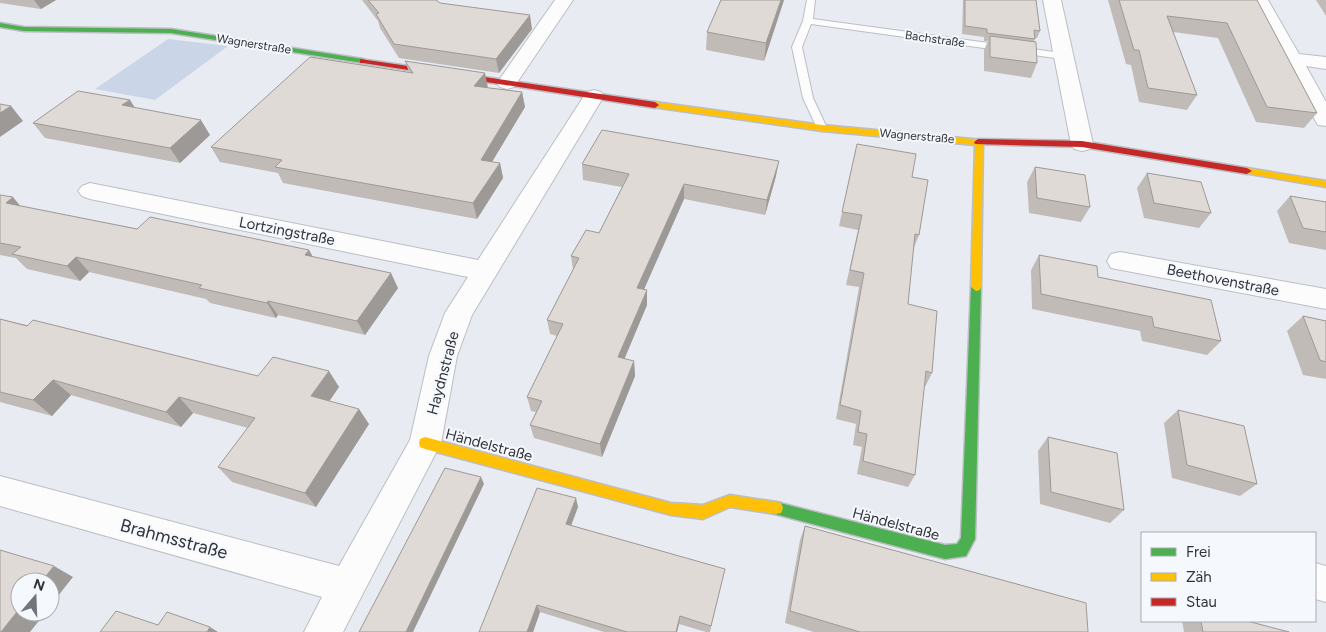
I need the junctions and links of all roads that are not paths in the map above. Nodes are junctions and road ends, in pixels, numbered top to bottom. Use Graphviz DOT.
graph roads {
  1 [pos="564,0"];
  2 [pos="811,0"];
  3 [pos="1052,0"];
  4 [pos="1259,0"];
  5 [pos="808,21"];
  6 [pos="0,25"];
  7 [pos="1062,56"];
  8 [pos="1292,59"];
  9 [pos="1326,63"];
  10 [pos="507,83"];
  11 [pos="594,96"];
  12 [pos="1326,120"];
  13 [pos="822,128"];
  14 [pos="980,142"];
  15 [pos="1082,144"];
  16 [pos="1326,184"];
  17 [pos="90,191"];
  18 [pos="1120,261"];
  19 [pos="484,271"];
  20 [pos="1326,299"];
  21 [pos="425,443"];
  22 [pos="0,491"];
  23 [pos="348,586"];
  24 [pos="324,632"];
  1 -- 10 [label="street"];
  2 -- 5 [label="lane"];
  3 -- 7 [label="street"];
  4 -- 8 [label="street"];
  5 -- 7 [label="lane, Bachstraße"];
  5 -- 13 [label="lane"];
  6 -- 10 [label="street, Wagnerstraße"];
  7 -- 15 [label="street"];
  8 -- 9 [label="street"];
  8 -- 12 [label="street"];
  10 -- 11 [label="street, Wagnerstraße"];
  11 -- 13 [label="street, Wagnerstraße"];
  11 -- 19 [label="street, Haydnstraße"];
  13 -- 14 [label="street, Wagnerstraße"];
  14 -- 15 [label="street, Wagnerstraße"];
  14 -- 21 [label="street, Händelstraße"];
  15 -- 16 [label="street, Wagnerstraße"];
  17 -- 19 [label="street, Lortzingstraße"];
  18 -- 20 [label="street, Beethovenstraße"];
  19 -- 21 [label="street, Haydnstraße"];
  21 -- 23 [label="street, Haydnstraße"];
  22 -- 23 [label="street, Brahmsstraße"];
  23 -- 24 [label="street, Haydnstraße"];
}
